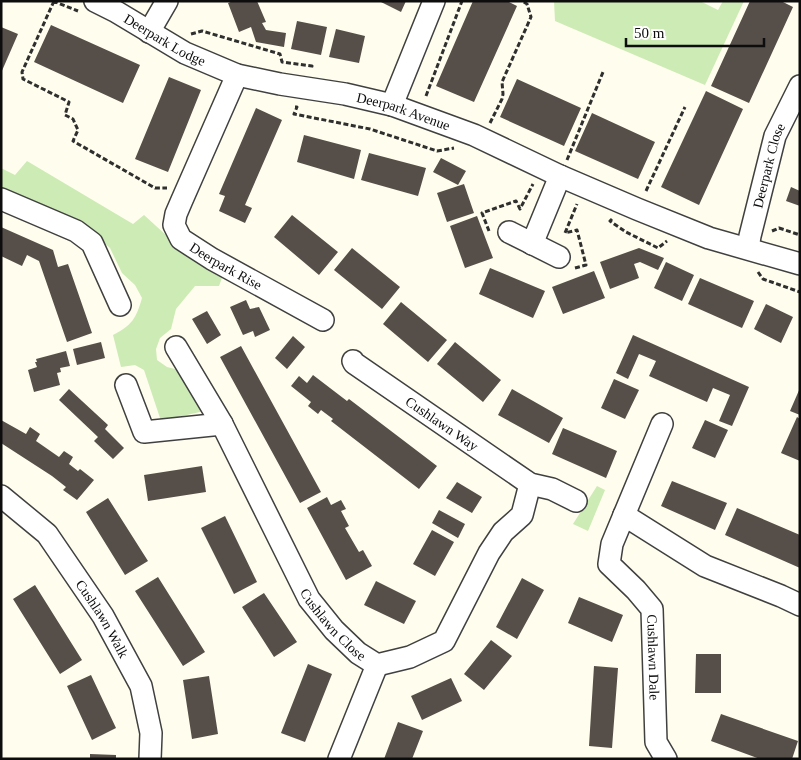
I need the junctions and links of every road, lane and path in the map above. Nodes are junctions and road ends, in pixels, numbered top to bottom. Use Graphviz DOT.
graph roads {
  1 [pos="54,1"];
  2 [pos="167,1"];
  3 [pos="434,1"];
  4 [pos="462,1"];
  5 [pos="522,1"];
  6 [pos="88,7"];
  7 [pos="149,32"];
  8 [pos="188,36"];
  9 [pos="310,71"];
  10 [pos="603,72"];
  11 [pos="237,75"];
  12 [pos="800,86"];
  13 [pos="433,99"];
  14 [pos="392,105"];
  15 [pos="685,107"];
  16 [pos="482,120"];
  17 [pos="563,168"];
  18 [pos="171,188"];
  19 [pos="644,194"];
  20 [pos="1,199"];
  21 [pos="509,232"];
  22 [pos="764,234"];
  23 [pos="800,235"];
  24 [pos="532,244"];
  25 [pos="748,248"];
  26 [pos="559,257"];
  27 [pos="800,264"];
  28 [pos="120,304"];
  29 [pos="323,320"];
  30 [pos="176,347"];
  31 [pos="354,362"];
  32 [pos="126,385"];
  33 [pos="222,424"];
  34 [pos="662,424"];
  35 [pos="530,484"];
  36 [pos="576,501"];
  37 [pos="4,502"];
  38 [pos="624,515"];
  39 [pos="800,605"];
  40 [pos="377,665"];
  41 [pos="150,759"];
  42 [pos="339,759"];
  43 [pos="666,759"];
  1 -- 6 [label="path"];
  1 -- 18 [label="path"];
  2 -- 7 [label="street"];
  3 -- 14 [label="street"];
  4 -- 13 [label="path"];
  5 -- 16 [label="path"];
  6 -- 7 [label="street, Deerpark Lodge"];
  7 -- 11 [label="street, Deerpark Lodge"];
  8 -- 9 [label="path"];
  10 -- 17 [label="path"];
  11 -- 14 [label="street, Deerpark Avenue"];
  11 -- 29 [label="street, Deerpark Rise"];
  12 -- 25 [label="street, Deerpark Close"];
  14 -- 17 [label="street, Deerpark Avenue"];
  15 -- 19 [label="path"];
  17 -- 24 [label="street"];
  17 -- 25 [label="street, Deerpark Avenue"];
  20 -- 28 [label="street"];
  21 -- 24 [label="street"];
  22 -- 23 [label="path"];
  24 -- 26 [label="street"];
  25 -- 27 [label="street, Deerpark Avenue"];
  30 -- 33 [label="street, Cushlawn Close"];
  31 -- 35 [label="street, Cushlawn Way"];
  32 -- 33 [label="street"];
  33 -- 40 [label="street, Cushlawn Close"];
  34 -- 38 [label="street, Cushlawn Dale"];
  35 -- 36 [label="street, Cushlawn Way"];
  35 -- 40 [label="street, Cushlawn Close"];
  37 -- 41 [label="street, Cushlawn Walk"];
  38 -- 39 [label="street"];
  38 -- 43 [label="street, Cushlawn Dale"];
  40 -- 42 [label="street"];
}
